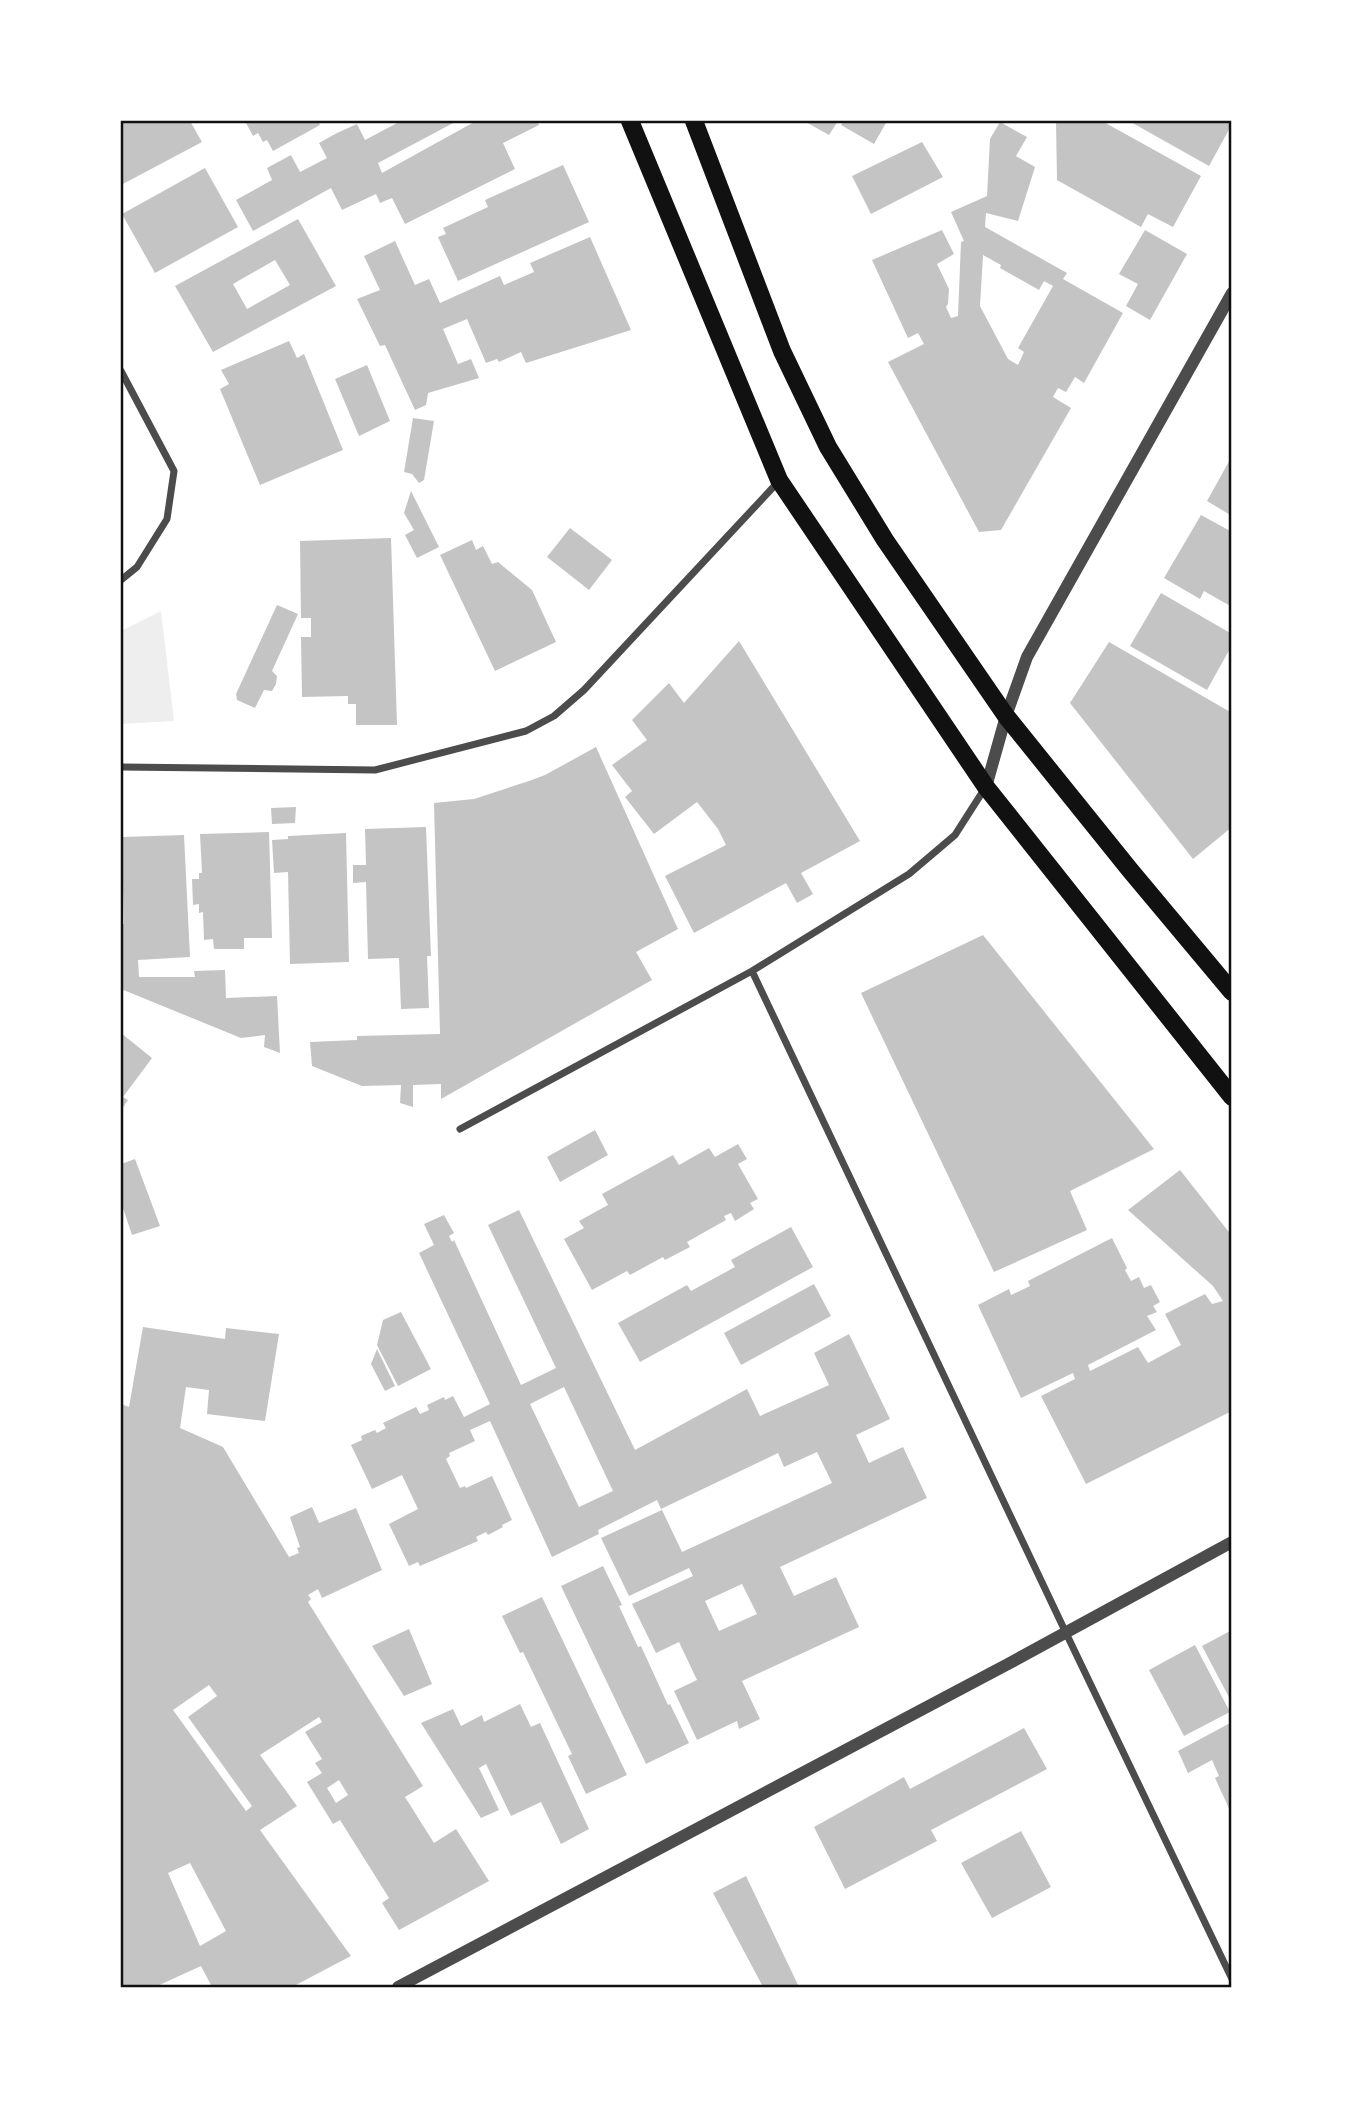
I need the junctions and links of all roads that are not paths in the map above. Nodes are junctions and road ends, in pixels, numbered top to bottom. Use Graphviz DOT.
graph roads {
  1 [pos="630,121"];
  2 [pos="694,121"];
  3 [pos="1232,293"];
  4 [pos="121,370"];
  5 [pos="779,481"];
  6 [pos="121,580"];
  7 [pos="1006,716"];
  8 [pos="121,767"];
  9 [pos="985,787"];
  10 [pos="752,971"];
  11 [pos="1232,992"];
  12 [pos="1232,1097"];
  13 [pos="460,1129"];
  14 [pos="1232,1542"];
  15 [pos="1066,1633"];
  16 [pos="1232,1979"];
  17 [pos="398,1987"];
  1 -- 5 [label="main road"];
  2 -- 7 [label="main road"];
  3 -- 7 [label="street"];
  4 -- 6 [label="street"];
  5 -- 8 [label="street"];
  5 -- 9 [label="main road"];
  7 -- 9 [label="street"];
  7 -- 11 [label="main road"];
  9 -- 10 [label="street"];
  9 -- 12 [label="main road"];
  10 -- 13 [label="street"];
  10 -- 15 [label="street"];
  14 -- 15 [label="street"];
  15 -- 16 [label="street"];
  15 -- 17 [label="street"];
}
